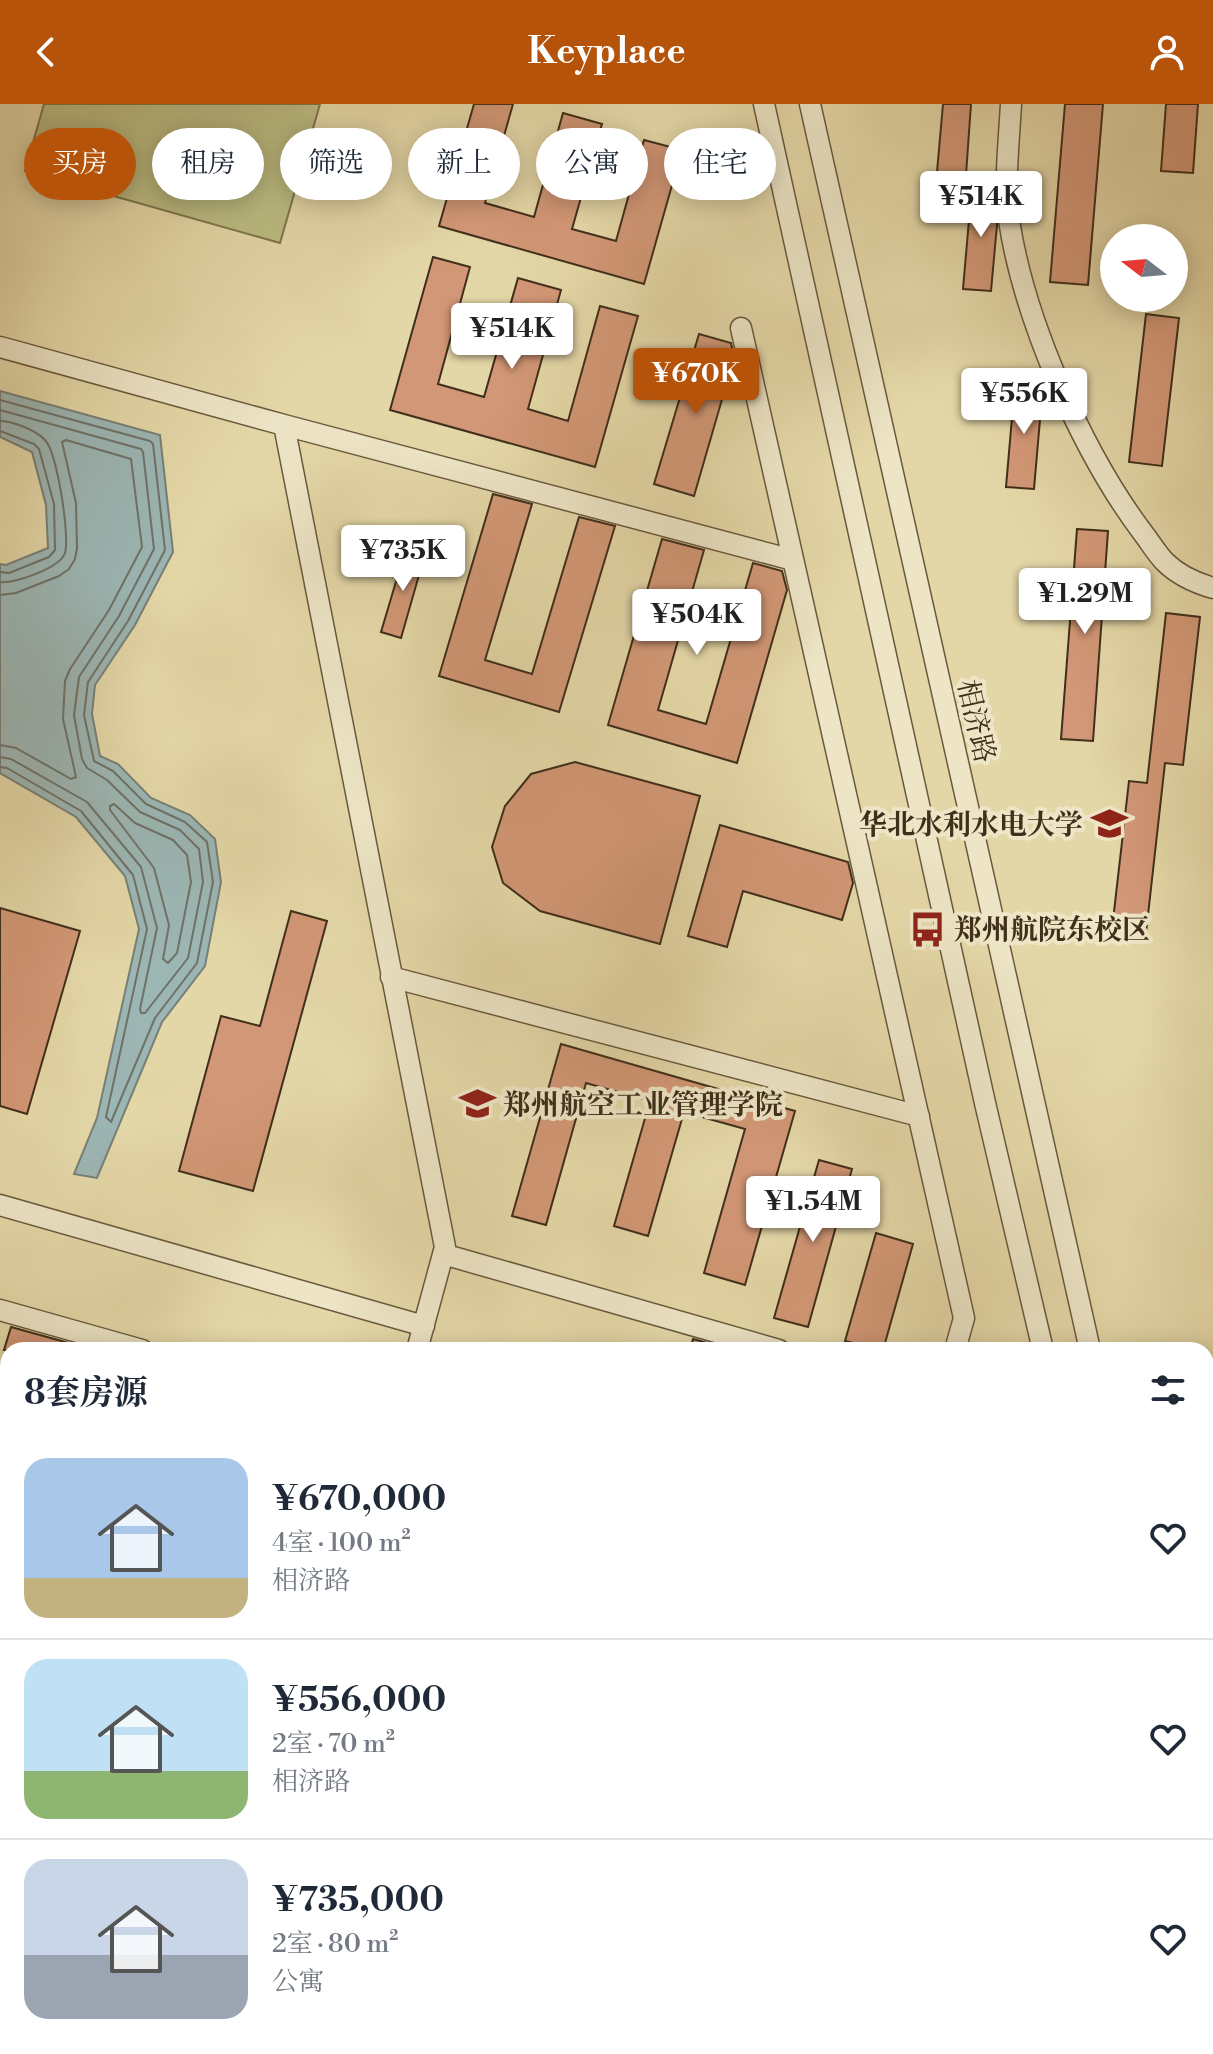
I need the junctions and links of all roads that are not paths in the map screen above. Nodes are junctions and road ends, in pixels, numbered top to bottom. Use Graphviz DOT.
graph roads {
  1 [pos="764,104"];
  2 [pos="810,104"];
  3 [pos="1011,104"];
  4 [pos="741,328"];
  5 [pos="0,347"];
  6 [pos="284,425"];
  7 [pos="793,560"];
  8 [pos="1213,588"];
  9 [pos="391,977"];
  10 [pos="919,1116"];
  11 [pos="0,1205"];
  12 [pos="443,1254"];
  13 [pos="0,1310"];
  14 [pos="424,1326"];
  15 [pos="114,1342"];
  16 [pos="419,1342"];
  17 [pos="751,1342"];
  18 [pos="957,1342"];
  19 [pos="1041,1342"];
  20 [pos="1088,1342"];
  1 -- 19 [label="street"];
  2 -- 20 [label="street, 相济路"];
  3 -- 8 [label="street"];
  4 -- 7 [label="street"];
  5 -- 6 [label="street"];
  6 -- 7 [label="street"];
  6 -- 9 [label="street"];
  7 -- 10 [label="street"];
  9 -- 10 [label="street"];
  9 -- 12 [label="street"];
  10 -- 18 [label="street"];
  11 -- 14 [label="street"];
  12 -- 14 [label="street"];
  12 -- 17 [label="street"];
  13 -- 15 [label="street"];
  14 -- 16 [label="street"];
}
